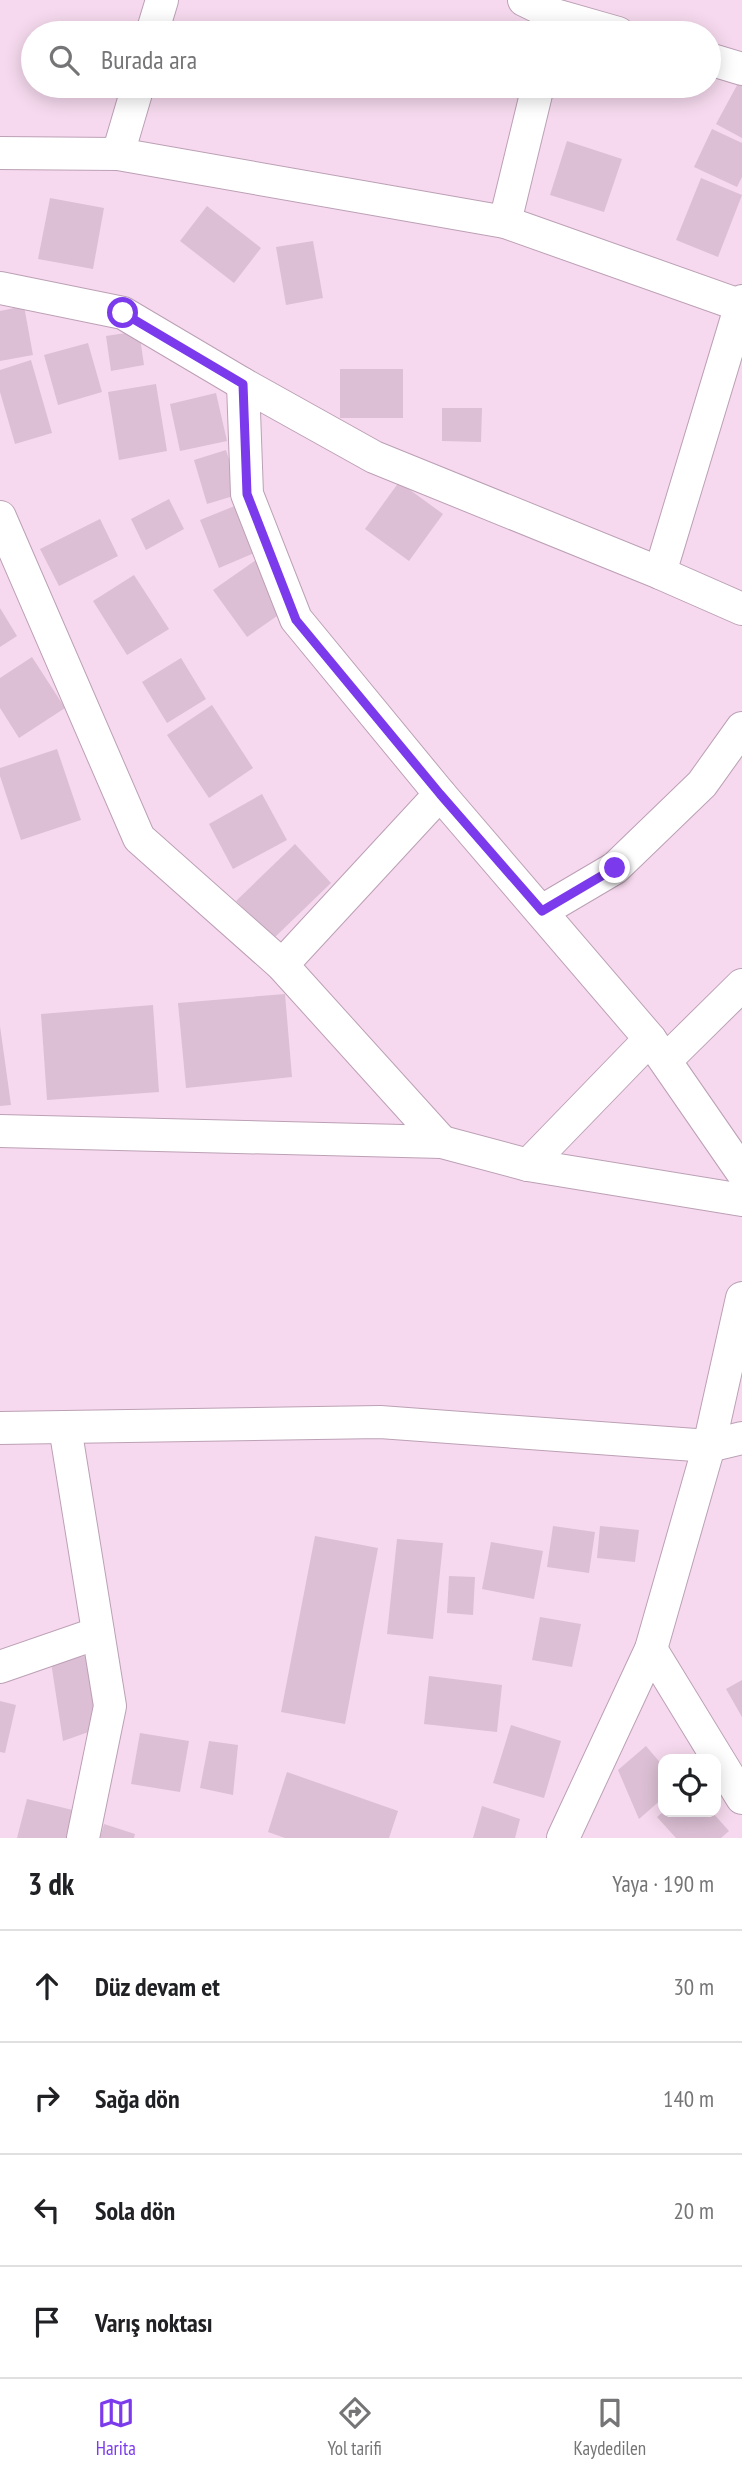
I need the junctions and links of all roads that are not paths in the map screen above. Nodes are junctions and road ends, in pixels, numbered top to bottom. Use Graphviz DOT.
graph roads {
  1 [pos="162,0"];
  2 [pos="524,0"];
  3 [pos="556,16"];
  4 [pos="156,21"];
  5 [pos="574,21"];
  6 [pos="721,63"];
  7 [pos="742,69"];
  8 [pos="134,98"];
  9 [pos="535,98"];
  10 [pos="0,153"];
  11 [pos="118,154"];
  12 [pos="505,222"];
  13 [pos="0,288"];
  14 [pos="741,304"];
  15 [pos="243,384"];
  16 [pos="0,517"];
  17 [pos="660,573"];
  18 [pos="742,609"];
  19 [pos="742,728"];
  20 [pos="440,794"];
  21 [pos="542,911"];
  22 [pos="282,965"];
  23 [pos="742,985"];
  24 [pos="658,1050"];
  25 [pos="0,1131"];
  26 [pos="442,1142"];
  27 [pos="528,1165"];
  28 [pos="742,1172"];
  29 [pos="742,1200"];
  30 [pos="742,1298"];
  31 [pos="65,1427"];
  32 [pos="0,1428"];
  33 [pos="742,1438"];
  34 [pos="709,1446"];
  35 [pos="98,1633"];
  36 [pos="651,1649"];
  37 [pos="0,1667"];
  38 [pos="742,1798"];
  39 [pos="83,1838"];
  40 [pos="563,1838"];
  1 -- 4 [label="street"];
  2 -- 3 [label="street"];
  3 -- 5 [label="street"];
  6 -- 7 [label="street"];
  8 -- 11 [label="street"];
  9 -- 12 [label="street"];
  10 -- 11 [label="street"];
  11 -- 12 [label="street"];
  12 -- 14 [label="street"];
  13 -- 15 [label="street"];
  14 -- 17 [label="street"];
  15 -- 17 [label="street"];
  15 -- 20 [label="street"];
  16 -- 22 [label="street"];
  17 -- 18 [label="street"];
  19 -- 21 [label="street"];
  20 -- 21 [label="street"];
  20 -- 22 [label="street"];
  21 -- 24 [label="street"];
  22 -- 26 [label="street"];
  23 -- 24 [label="street"];
  24 -- 27 [label="street"];
  24 -- 28 [label="street"];
  25 -- 26 [label="street"];
  26 -- 27 [label="street"];
  27 -- 29 [label="street"];
  30 -- 34 [label="street"];
  31 -- 32 [label="street"];
  31 -- 34 [label="street"];
  31 -- 35 [label="street"];
  33 -- 34 [label="street"];
  34 -- 36 [label="street"];
  35 -- 37 [label="street"];
  35 -- 39 [label="street"];
  36 -- 38 [label="street"];
  36 -- 40 [label="street"];
}
